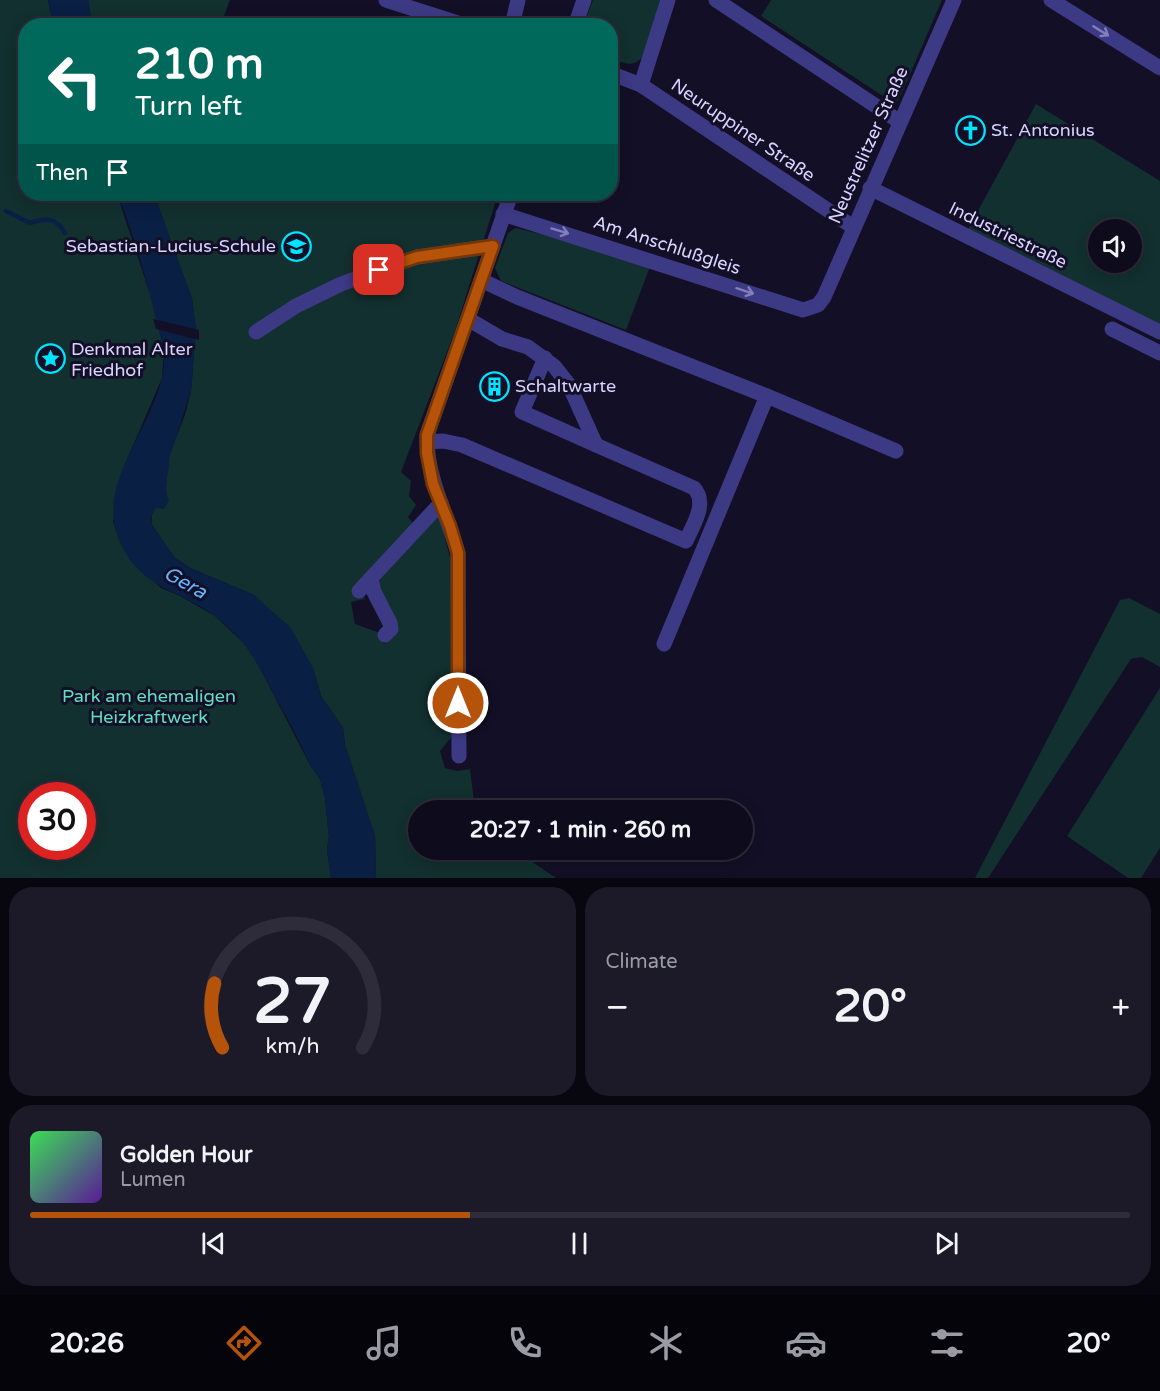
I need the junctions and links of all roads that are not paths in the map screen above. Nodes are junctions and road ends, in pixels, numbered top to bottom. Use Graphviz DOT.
graph roads {
  1 [pos="386,0"];
  2 [pos="518,0"];
  3 [pos="584,0"];
  4 [pos="668,0"];
  5 [pos="716,0"];
  6 [pos="954,0"];
  7 [pos="1051,0"];
  8 [pos="442,18"];
  9 [pos="514,18"];
  10 [pos="578,18"];
  11 [pos="1160,68"];
  12 [pos="618,76"];
  13 [pos="641,85"];
  14 [pos="900,122"];
  15 [pos="870,188"];
  16 [pos="509,201"];
  17 [pos="504,214"];
  18 [pos="853,227"];
  19 [pos="493,246"];
  20 [pos="482,280"];
  21 [pos="818,305"];
  22 [pos="468,319"];
  23 [pos="1112,329"];
  24 [pos="256,332"];
  25 [pos="1160,332"];
  26 [pos="1160,353"];
  27 [pos="544,358"];
  28 [pos="767,396"];
  29 [pos="427,442"];
  30 [pos="596,445"];
  31 [pos="896,451"];
  32 [pos="441,503"];
  33 [pos="371,579"];
  34 [pos="359,591"];
  35 [pos="385,635"];
  36 [pos="664,644"];
  37 [pos="459,756"];
  1 -- 8 [label="street"];
  2 -- 9 [label="street"];
  3 -- 10 [label="street"];
  4 -- 13 [label="street"];
  5 -- 14 [label="street"];
  6 -- 14 [label="street, Neustrelitzer Straße"];
  7 -- 11 [label="street, one-way"];
  12 -- 13 [label="street, Neuruppiner Straße"];
  13 -- 18 [label="street, Neuruppiner Straße"];
  14 -- 15 [label="street, Neustrelitzer Straße"];
  15 -- 18 [label="street, Neustrelitzer Straße"];
  15 -- 25 [label="street, Industriestraße"];
  16 -- 17 [label="street"];
  17 -- 19 [label="street"];
  17 -- 21 [label="street, Am Anschlußgleis, one-way"];
  18 -- 21 [label="street, Neustrelitzer Straße"];
  19 -- 20 [label="street"];
  19 -- 24 [label="street"];
  20 -- 22 [label="street"];
  20 -- 28 [label="street"];
  22 -- 27 [label="street"];
  22 -- 29 [label="street"];
  23 -- 26 [label="street"];
  27 -- 30 [label="street"];
  27 -- 30 [label="street"];
  28 -- 31 [label="street"];
  28 -- 36 [label="street"];
  29 -- 30 [label="street"];
  29 -- 32 [label="street"];
  32 -- 33 [label="street"];
  32 -- 37 [label="street"];
  33 -- 34 [label="street"];
  33 -- 35 [label="street"];
}
